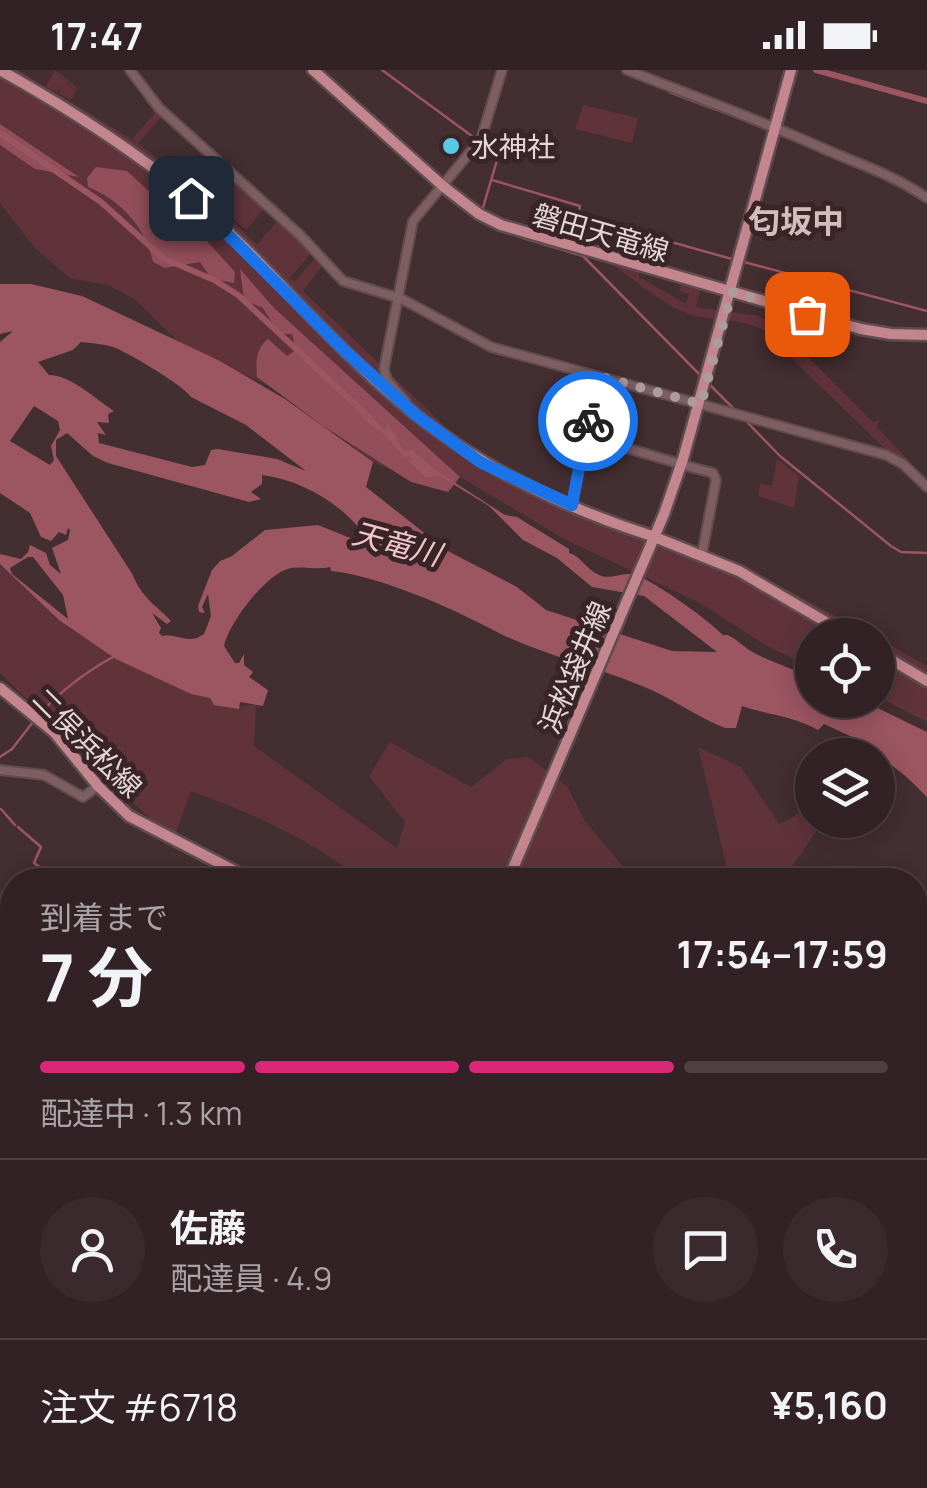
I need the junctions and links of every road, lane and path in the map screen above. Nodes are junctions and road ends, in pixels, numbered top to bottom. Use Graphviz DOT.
graph roads {
  1 [pos="0,70"];
  2 [pos="130,70"];
  3 [pos="312,70"];
  4 [pos="502,70"];
  5 [pos="627,70"];
  6 [pos="791,70"];
  7 [pos="776,126"];
  8 [pos="444,187"];
  9 [pos="927,198"];
  10 [pos="732,292"];
  11 [pos="398,298"];
  12 [pos="927,335"];
  13 [pos="598,376"];
  14 [pos="701,404"];
  15 [pos="416,415"];
  16 [pos="585,436"];
  17 [pos="682,465"];
  18 [pos="925,480"];
  19 [pos="572,505"];
  20 [pos="702,554"];
  21 [pos="819,618"];
  22 [pos="895,662"];
  23 [pos="927,681"];
  24 [pos="0,688"];
  25 [pos="0,770"];
  26 [pos="98,786"];
  27 [pos="228,868"];
  28 [pos="513,868"];
  1 -- 15 [label="main road"];
  2 -- 11 [label="street"];
  3 -- 8 [label="main road, 磐田天竜線"];
  4 -- 8 [label="street"];
  5 -- 7 [label="street"];
  6 -- 7 [label="main road, 浜松袋井線"];
  7 -- 9 [label="street"];
  7 -- 10 [label="main road, 浜松袋井線"];
  8 -- 10 [label="main road, 磐田天竜線"];
  8 -- 11 [label="street"];
  10 -- 12 [label="main road, 磐田天竜線"];
  10 -- 14 [label="main road, 浜松袋井線"];
  11 -- 13 [label="street"];
  11 -- 15 [label="street"];
  13 -- 14 [label="street"];
  13 -- 16 [label="street"];
  14 -- 17 [label="main road, 浜松袋井線"];
  14 -- 18 [label="street"];
  15 -- 19 [label="main road"];
  16 -- 17 [label="street"];
  16 -- 19 [label="street"];
  17 -- 20 [label="street"];
  17 -- 28 [label="main road, 浜松袋井線"];
  19 -- 20 [label="main road"];
  20 -- 21 [label="main road"];
  22 -- 23 [label="main road"];
  24 -- 26 [label="main road, 二俣浜松線"];
  25 -- 26 [label="street"];
  26 -- 27 [label="main road, 二俣浜松線"];
}
